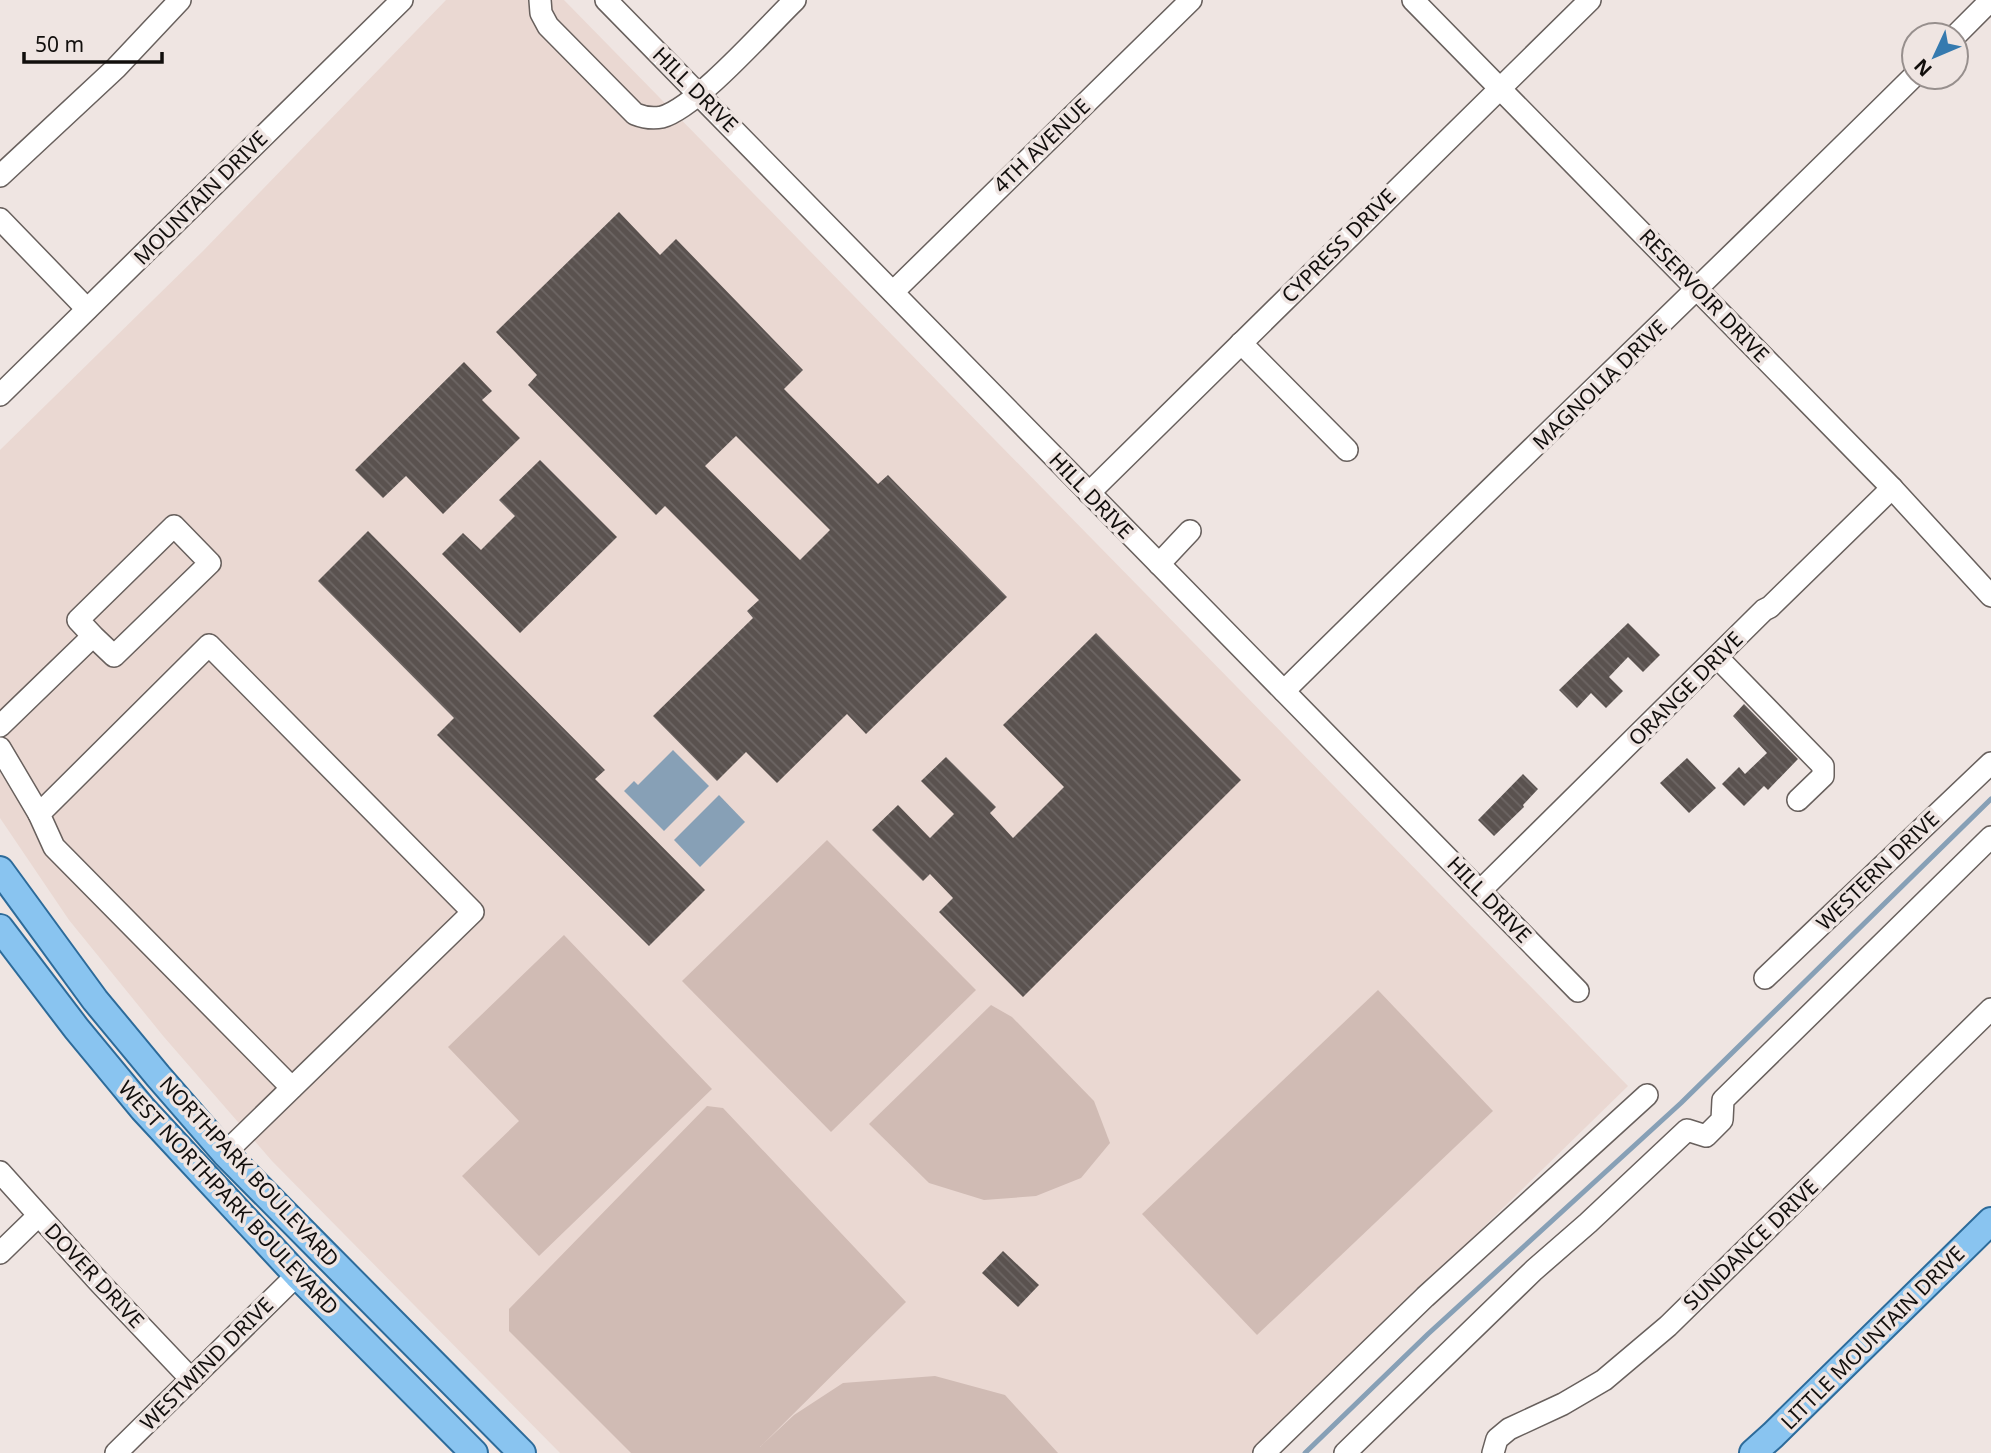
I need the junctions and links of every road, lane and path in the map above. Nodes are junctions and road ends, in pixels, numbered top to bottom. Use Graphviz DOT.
graph roads {
  1 [pos="180,0"];
  2 [pos="402,0"];
  3 [pos="540,0"];
  4 [pos="606,0"];
  5 [pos="795,0"];
  6 [pos="1191,0"];
  7 [pos="1413,0"];
  8 [pos="1590,0"];
  9 [pos="1991,0"];
  10 [pos="1970,21"];
  11 [pos="1500,88"];
  12 [pos="1900,90"];
  13 [pos="699,95"];
  14 [pos="0,177"];
  15 [pos="0,219"];
  16 [pos="1698,290"];
  17 [pos="892,292"];
  18 [pos="88,309"];
  19 [pos="1241,343"];
  20 [pos="0,395"];
  21 [pos="1347,450"];
  22 [pos="1892,488"];
  23 [pos="1089,493"];
  24 [pos="1190,531"];
  25 [pos="1159,564"];
  26 [pos="1991,596"];
  27 [pos="93,636"];
  28 [pos="1717,657"];
  29 [pos="1284,691"];
  30 [pos="0,726"];
  31 [pos="0,748"];
  32 [pos="1991,763"];
  33 [pos="1798,800"];
  34 [pos="38,814"];
  35 [pos="1991,837"];
  36 [pos="0,870"];
  37 [pos="1480,891"];
  38 [pos="0,928"];
  39 [pos="1765,978"];
  40 [pos="1578,990"];
  41 [pos="1991,1009"];
  42 [pos="292,1087"];
  43 [pos="1647,1095"];
  44 [pos="225,1153"];
  45 [pos="0,1172"];
  46 [pos="38,1216"];
  47 [pos="1991,1221"];
  48 [pos="0,1253"];
  49 [pos="298,1275"];
  50 [pos="191,1379"];
  51 [pos="116,1453"];
  52 [pos="474,1453"];
  53 [pos="523,1453"];
  54 [pos="1264,1453"];
  55 [pos="1345,1453"];
  56 [pos="1493,1453"];
  57 [pos="1753,1453"];
  1 -- 14 [label="street"];
  2 -- 18 [label="street, MOUNTAIN DRIVE"];
  3 -- 13 [label="street"];
  4 -- 13 [label="street, HILL DRIVE"];
  5 -- 13 [label="street"];
  6 -- 17 [label="street, 4TH AVENUE"];
  7 -- 11 [label="street, RESERVOIR DRIVE"];
  8 -- 11 [label="street, CYPRESS DRIVE"];
  9 -- 10 [label="street"];
  11 -- 16 [label="street, RESERVOIR DRIVE"];
  11 -- 19 [label="street, CYPRESS DRIVE"];
  12 -- 16 [label="street, MAGNOLIA DRIVE"];
  13 -- 17 [label="street, HILL DRIVE"];
  15 -- 18 [label="street"];
  16 -- 22 [label="street, RESERVOIR DRIVE"];
  16 -- 29 [label="street, MAGNOLIA DRIVE"];
  17 -- 23 [label="street, HILL DRIVE"];
  18 -- 20 [label="street, MOUNTAIN DRIVE"];
  19 -- 21 [label="street"];
  19 -- 23 [label="street, CYPRESS DRIVE"];
  22 -- 26 [label="street, RESERVOIR DRIVE"];
  22 -- 28 [label="street, ORANGE DRIVE"];
  23 -- 25 [label="street, HILL DRIVE"];
  24 -- 25 [label="street"];
  25 -- 29 [label="street, HILL DRIVE"];
  27 -- 27 [label="street"];
  27 -- 30 [label="street"];
  28 -- 33 [label="street"];
  28 -- 37 [label="street, ORANGE DRIVE"];
  29 -- 37 [label="street, HILL DRIVE"];
  31 -- 34 [label="street"];
  32 -- 39 [label="street, WESTERN DRIVE"];
  34 -- 42 [label="street"];
  34 -- 42 [label="street"];
  35 -- 55 [label="street"];
  36 -- 44 [label="main road, NORTHPARK BOULEVARD"];
  37 -- 40 [label="street, HILL DRIVE"];
  38 -- 49 [label="main road, WEST NORTHPARK BOULEVARD"];
  41 -- 56 [label="street, SUNDANCE DRIVE"];
  42 -- 44 [label="street"];
  43 -- 54 [label="street"];
  44 -- 53 [label="main road, NORTHPARK BOULEVARD"];
  45 -- 46 [label="street, DOVER DRIVE"];
  46 -- 48 [label="street"];
  46 -- 50 [label="street, DOVER DRIVE"];
  47 -- 57 [label="main road, LITTLE MOUNTAIN DRIVE"];
  49 -- 50 [label="street, WESTWIND DRIVE"];
  49 -- 52 [label="main road, WEST NORTHPARK BOULEVARD"];
  50 -- 51 [label="street, WESTWIND DRIVE"];
}
